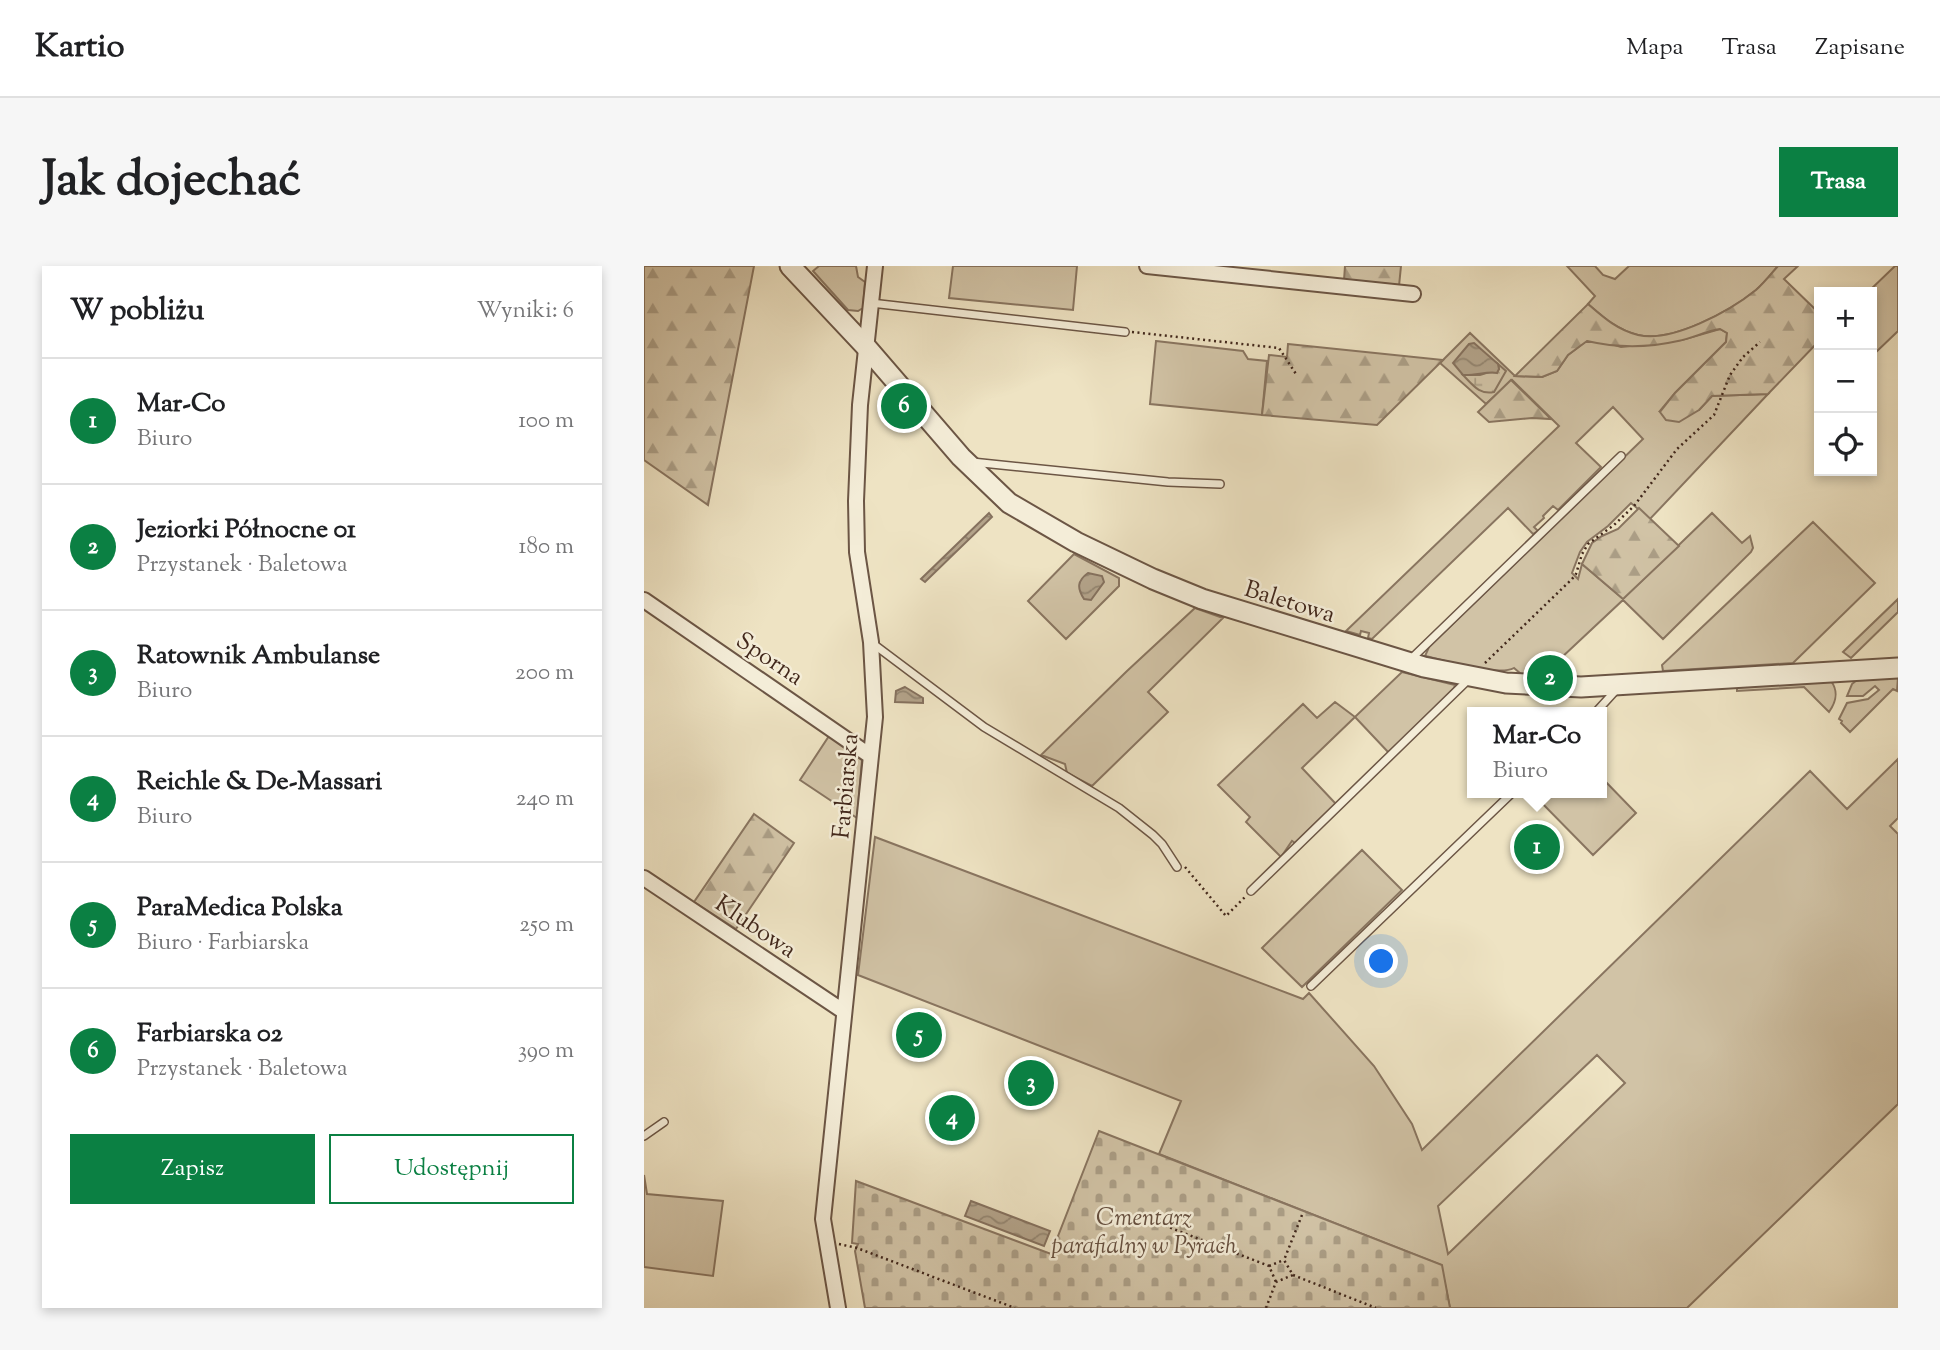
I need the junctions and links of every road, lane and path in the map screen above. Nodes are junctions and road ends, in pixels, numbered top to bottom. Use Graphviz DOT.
graph roads {
  1 [pos="790,266"];
  2 [pos="875,266"];
  3 [pos="1147,266"];
  4 [pos="1413,294"];
  5 [pos="871,303"];
  6 [pos="1125,332"];
  7 [pos="1760,342"];
  8 [pos="867,348"];
  9 [pos="1296,374"];
  10 [pos="1621,456"];
  11 [pos="964,461"];
  12 [pos="1220,484"];
  13 [pos="644,600"];
  14 [pos="871,642"];
  15 [pos="1408,662"];
  16 [pos="1898,668"];
  17 [pos="1470,677"];
  18 [pos="1618,685"];
  19 [pos="1602,707"];
  20 [pos="869,755"];
  21 [pos="1508,798"];
  22 [pos="1174,864"];
  23 [pos="644,878"];
  24 [pos="1251,891"];
  25 [pos="1311,986"];
  26 [pos="843,1012"];
  27 [pos="664,1122"];
  28 [pos="644,1136"];
  29 [pos="1117,1214"];
  30 [pos="1302,1215"];
  31 [pos="826,1243"];
  32 [pos="1284,1259"];
  33 [pos="1269,1266"];
  34 [pos="1293,1276"];
  35 [pos="1276,1282"];
  36 [pos="838,1308"];
  37 [pos="1015,1308"];
  38 [pos="1266,1308"];
  39 [pos="1376,1308"];
  1 -- 8 [label="street, Baletowa"];
  2 -- 5 [label="street, Farbiarska"];
  3 -- 4 [label="street"];
  5 -- 6 [label="lane"];
  5 -- 8 [label="street, Farbiarska"];
  6 -- 9 [label="path"];
  7 -- 17 [label="path"];
  8 -- 11 [label="street, Baletowa"];
  8 -- 14 [label="street, Farbiarska"];
  10 -- 15 [label="lane"];
  11 -- 12 [label="lane"];
  11 -- 15 [label="street, Baletowa"];
  13 -- 20 [label="street, Sporna"];
  14 -- 20 [label="street, Farbiarska"];
  14 -- 22 [label="lane"];
  15 -- 17 [label="street, Baletowa"];
  16 -- 18 [label="street, Baletowa"];
  17 -- 18 [label="street, Baletowa"];
  17 -- 24 [label="lane"];
  18 -- 19 [label="lane"];
  20 -- 26 [label="street, Farbiarska"];
  21 -- 25 [label="lane"];
  22 -- 24 [label="path"];
  23 -- 26 [label="street, Klubowa"];
  26 -- 31 [label="street, Farbiarska"];
  27 -- 28 [label="lane"];
  29 -- 33 [label="path"];
  30 -- 32 [label="path"];
  31 -- 36 [label="street, Farbiarska"];
  31 -- 37 [label="path"];
  32 -- 33 [label="path"];
  32 -- 34 [label="path"];
  33 -- 35 [label="path"];
  34 -- 35 [label="path"];
  34 -- 39 [label="path"];
  35 -- 38 [label="path"];
}
